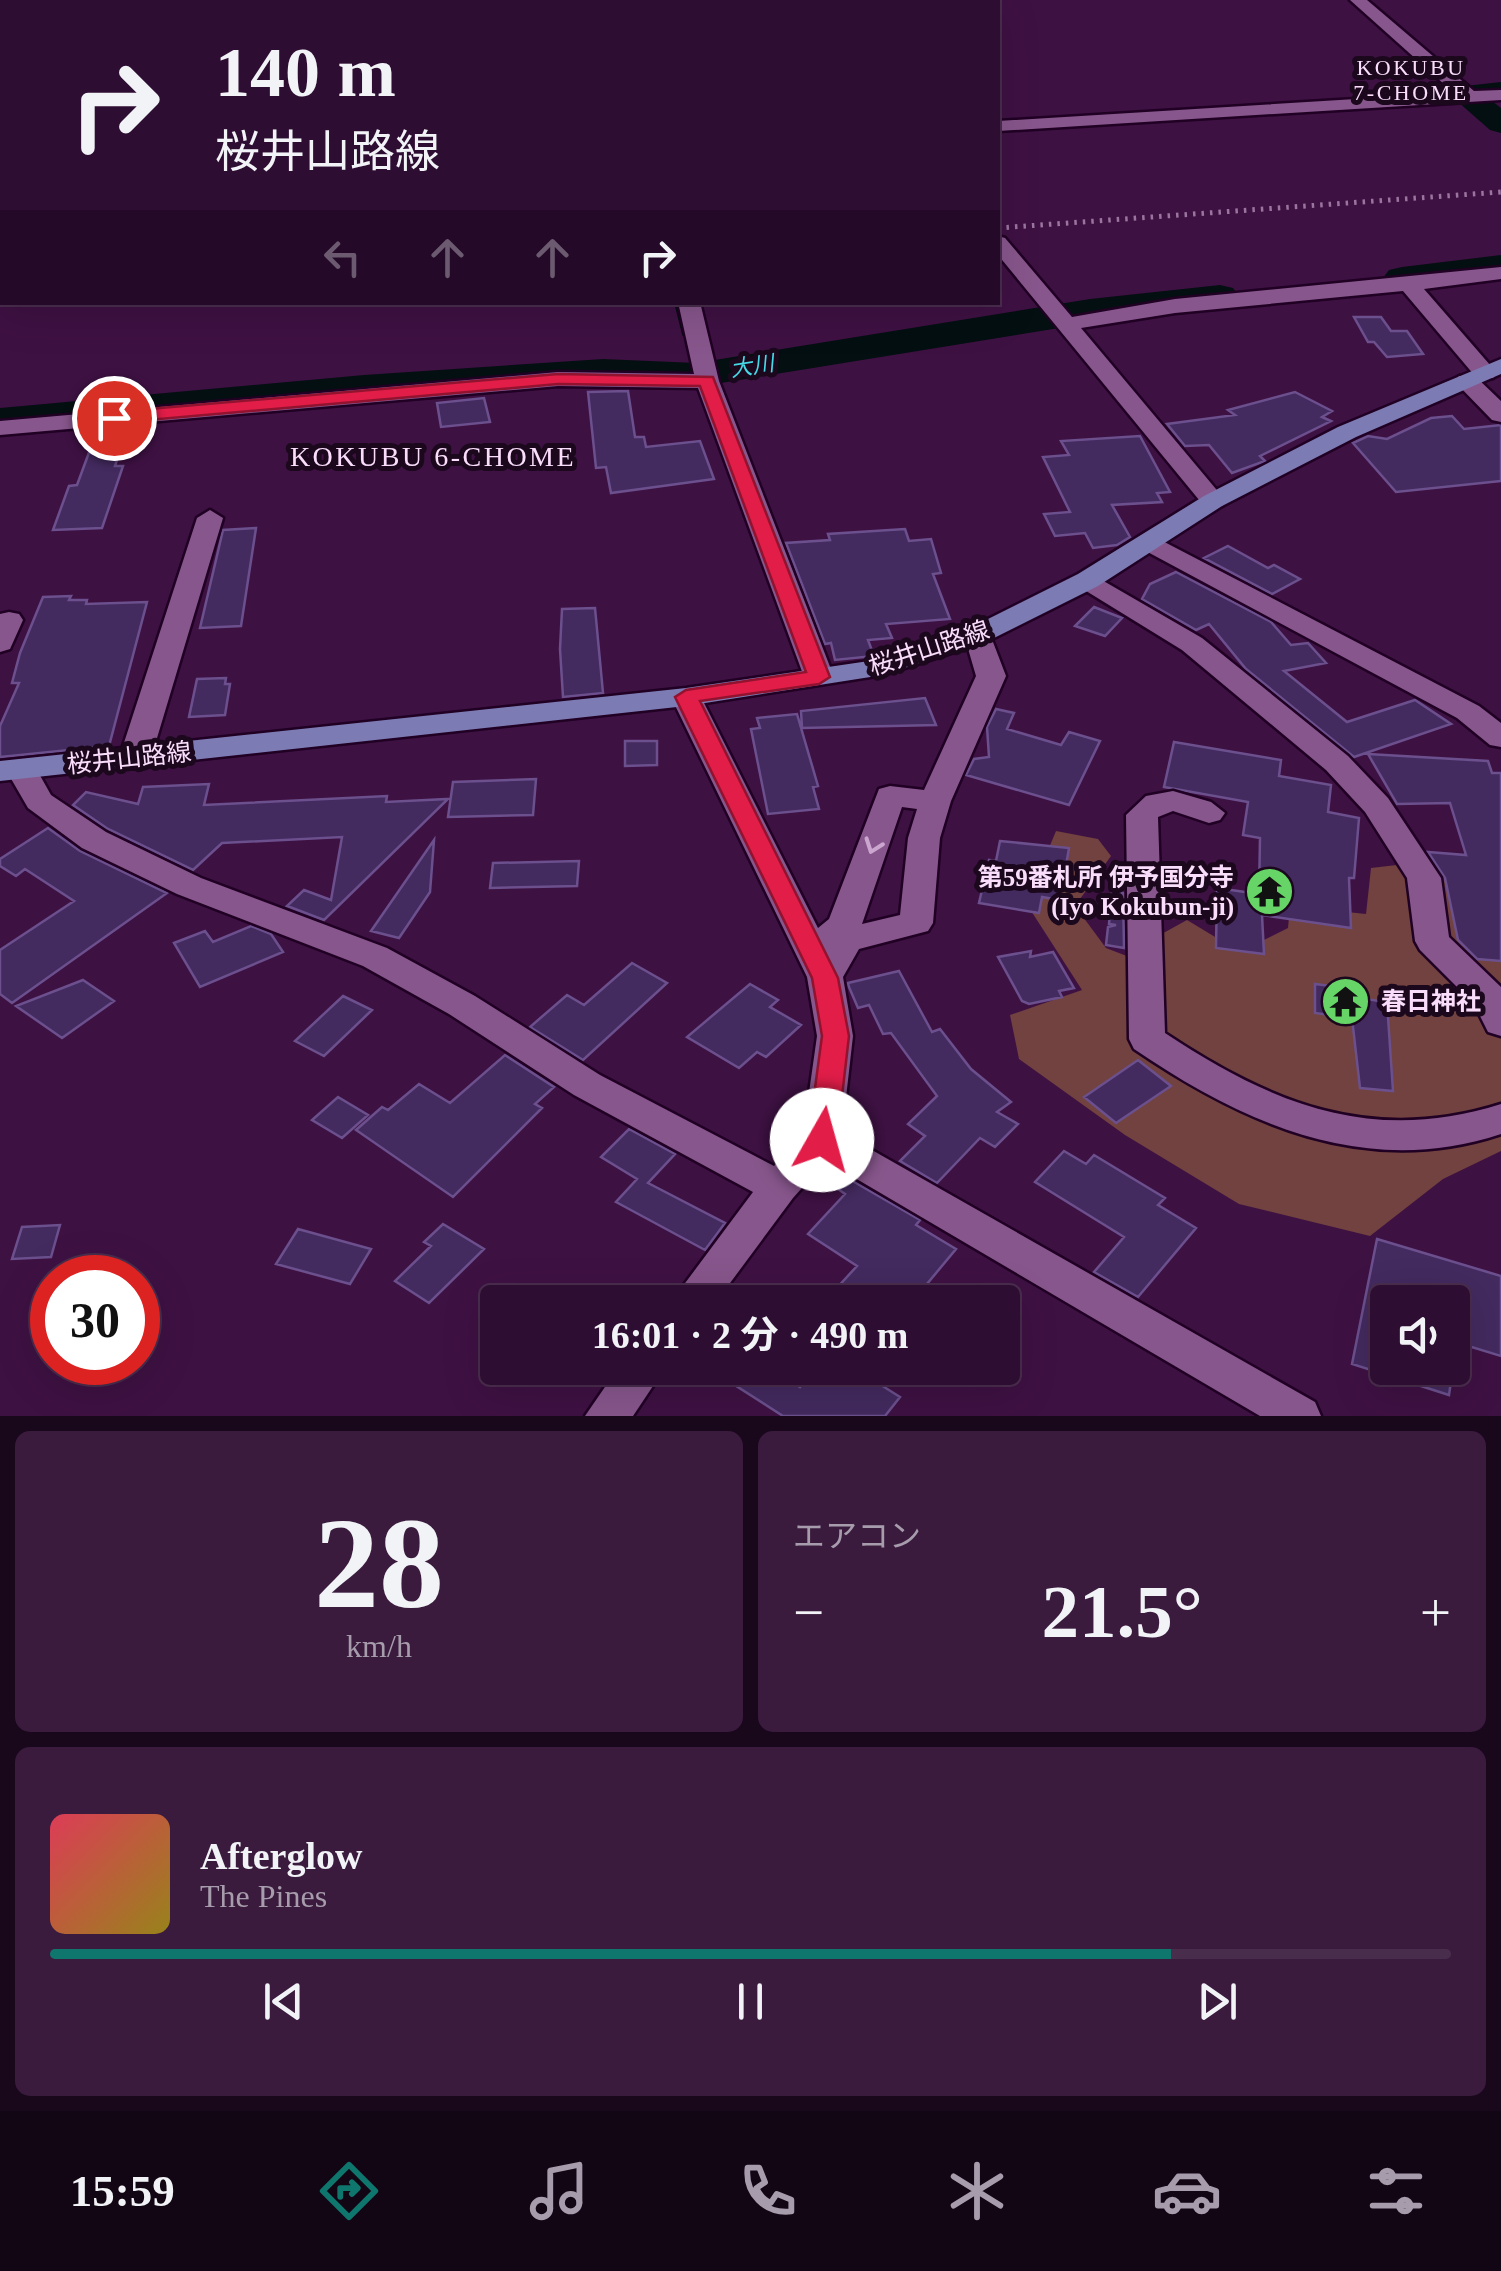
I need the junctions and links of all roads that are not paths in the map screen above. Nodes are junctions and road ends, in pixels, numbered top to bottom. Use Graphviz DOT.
graph roads {
  1 [pos="1358,0"];
  2 [pos="1501,95"];
  3 [pos="1470,97"];
  4 [pos="1000,126"];
  5 [pos="1000,244"];
  6 [pos="1501,273"];
  7 [pos="1410,286"];
  8 [pos="691,305"];
  9 [pos="1068,324"];
  10 [pos="1484,374"];
  11 [pos="707,381"];
  12 [pos="1501,415"];
  13 [pos="0,428"];
  14 [pos="1213,500"];
  15 [pos="210,518"];
  16 [pos="1151,543"];
  17 [pos="1088,580"];
  18 [pos="978,635"];
  19 [pos="819,677"];
  20 [pos="686,697"];
  21 [pos="1501,738"];
  22 [pos="134,758"];
  23 [pos="11,771"];
  24 [pos="935,801"];
  25 [pos="1209,813"];
  26 [pos="818,963"];
  27 [pos="1501,1023"];
  28 [pos="1501,1118"];
  29 [pos="822,1140"];
  30 [pos="778,1186"];
  31 [pos="705,1285"];
  32 [pos="630,1385"];
  33 [pos="607,1416"];
  34 [pos="1299,1416"];
  1 -- 3 [label="street"];
  2 -- 3 [label="street"];
  3 -- 4 [label="street"];
  5 -- 9 [label="street"];
  6 -- 7 [label="street"];
  7 -- 9 [label="street"];
  7 -- 10 [label="street"];
  8 -- 11 [label="street"];
  9 -- 14 [label="street"];
  10 -- 12 [label="street"];
  10 -- 14 [label="main road, 桜井山路線"];
  11 -- 13 [label="street"];
  11 -- 19 [label="street"];
  14 -- 16 [label="main road, 桜井山路線"];
  15 -- 22 [label="street"];
  16 -- 17 [label="main road, 桜井山路線"];
  16 -- 21 [label="street"];
  17 -- 18 [label="main road, 桜井山路線"];
  17 -- 27 [label="street"];
  18 -- 19 [label="main road, 桜井山路線"];
  18 -- 24 [label="street"];
  19 -- 20 [label="main road, 桜井山路線"];
  20 -- 22 [label="main road, 桜井山路線"];
  20 -- 26 [label="street"];
  22 -- 23 [label="main road, 桜井山路線"];
  23 -- 30 [label="street"];
  24 -- 26 [label="street, one-way"];
  24 -- 26 [label="street"];
  25 -- 28 [label="street"];
  26 -- 29 [label="street"];
  29 -- 30 [label="street"];
  29 -- 34 [label="street"];
  30 -- 31 [label="street"];
  32 -- 33 [label="street"];
}
